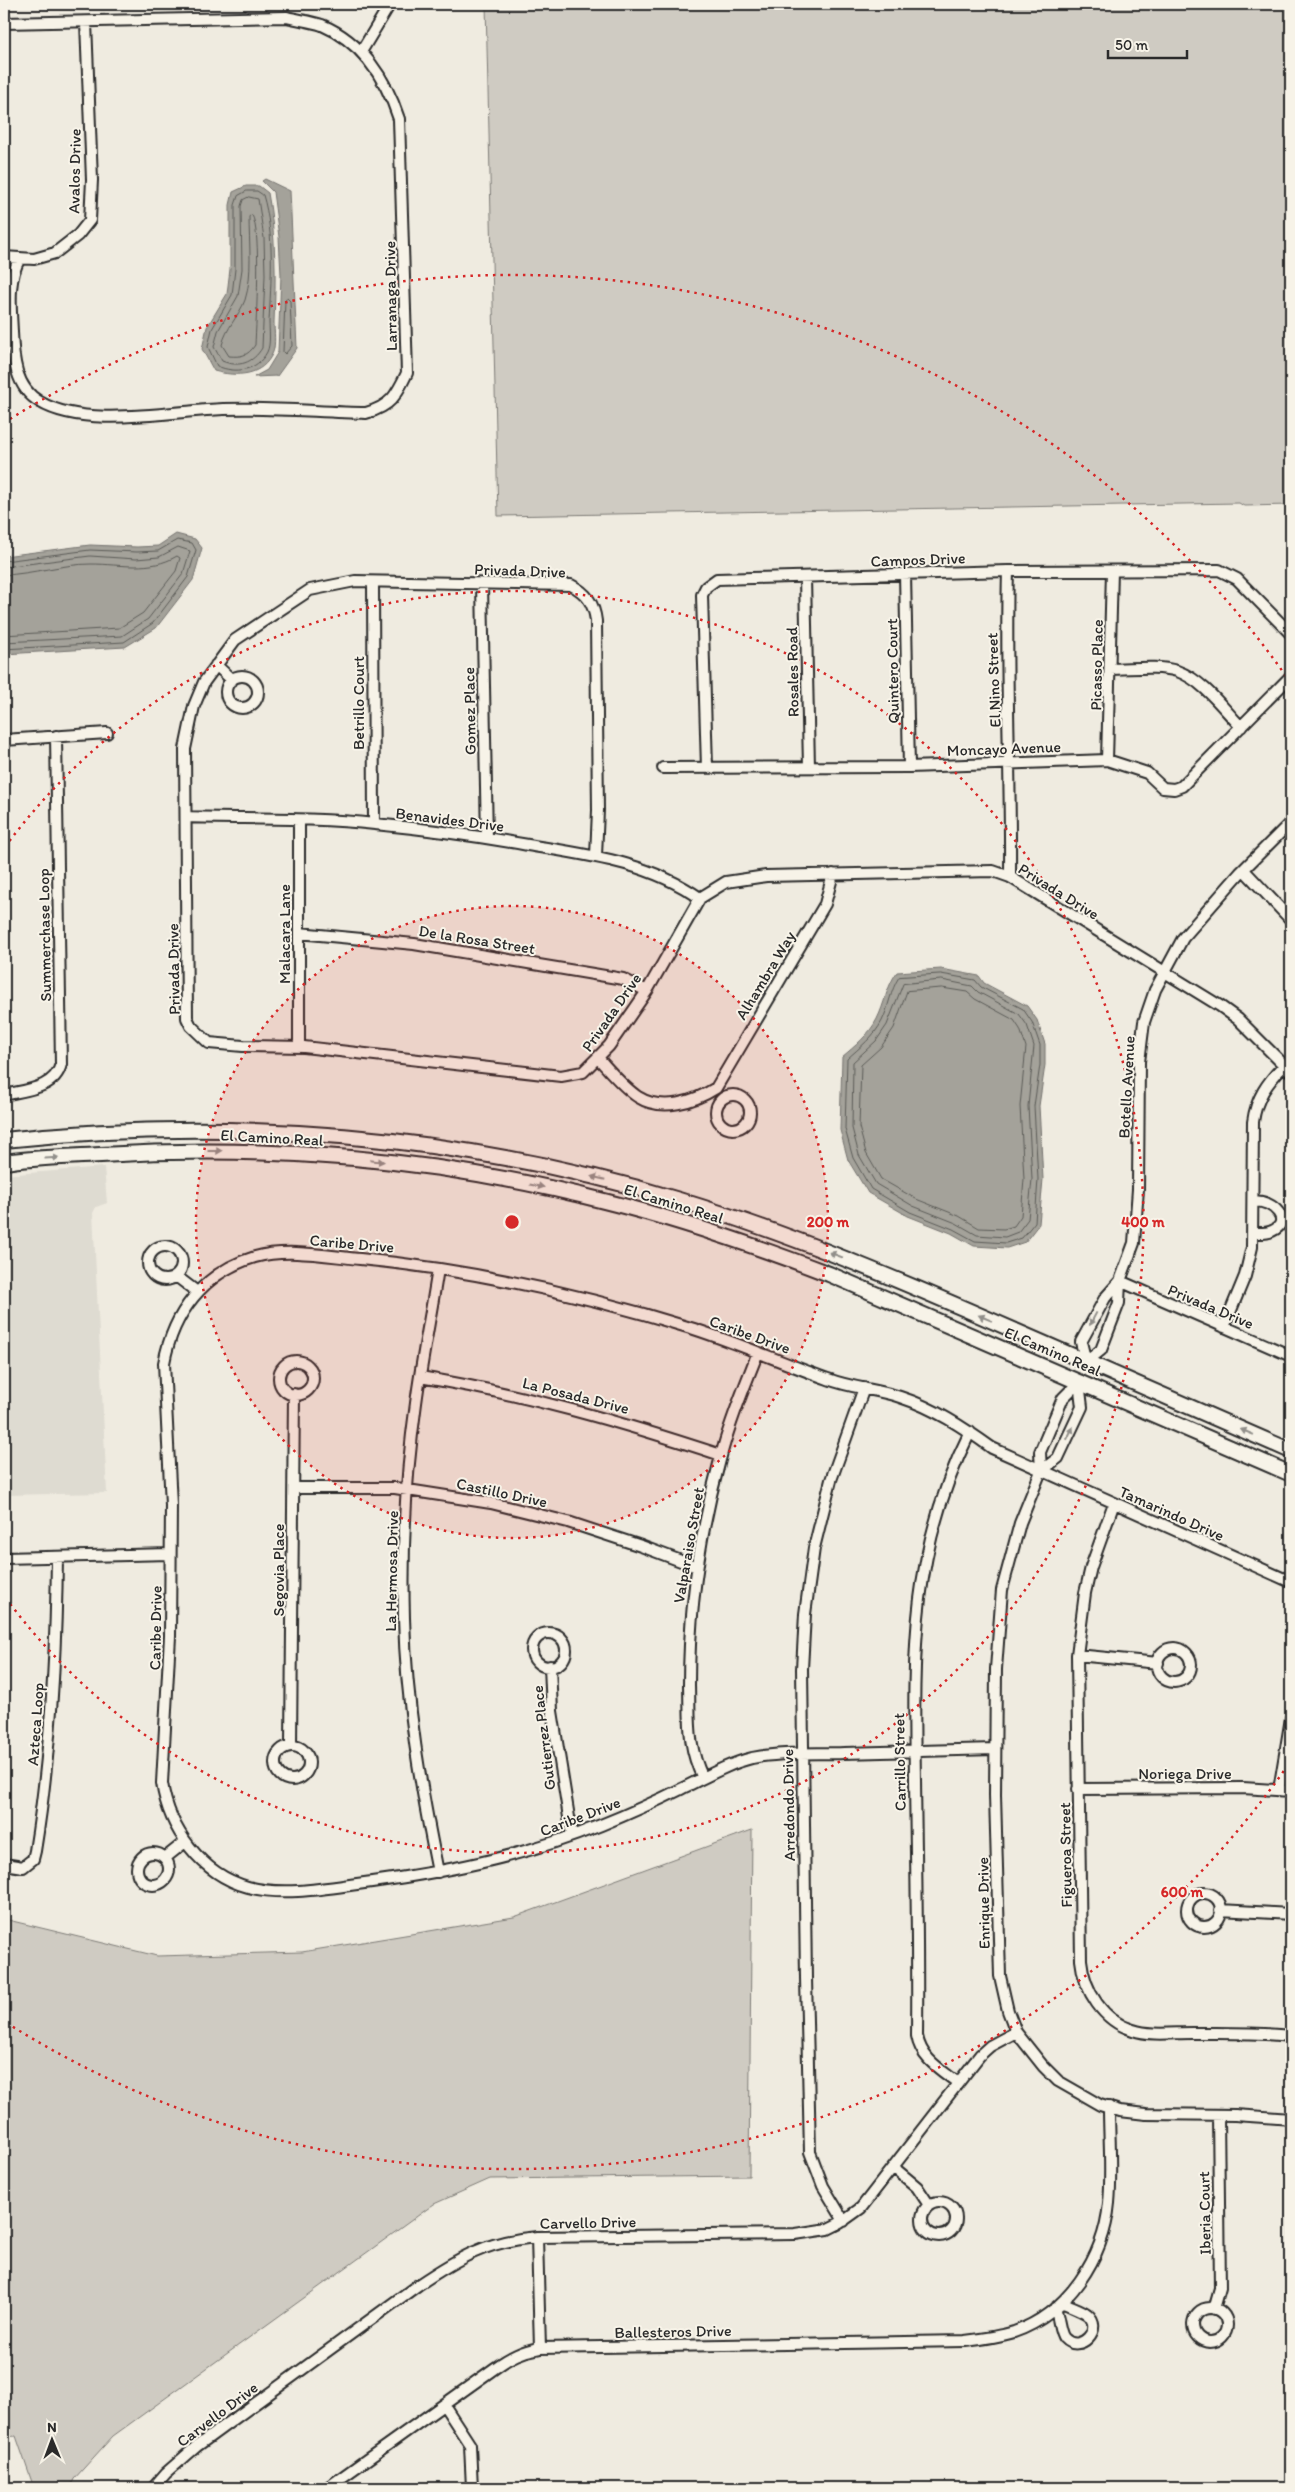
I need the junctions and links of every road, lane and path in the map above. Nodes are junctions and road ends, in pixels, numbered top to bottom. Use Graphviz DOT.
graph roads {
  1 [pos="390,4"];
  2 [pos="86,22"];
  3 [pos="4,23"];
  4 [pos="361,52"];
  5 [pos="4,257"];
  6 [pos="20,258"];
  7 [pos="1008,571"];
  8 [pos="1112,571"];
  9 [pos="905,574"];
  10 [pos="805,577"];
  11 [pos="373,582"];
  12 [pos="482,584"];
  13 [pos="1291,634"];
  14 [pos="216,666"];
  15 [pos="1110,669"];
  16 [pos="1291,676"];
  17 [pos="232,680"];
  18 [pos="1241,727"];
  19 [pos="107,733"];
  20 [pos="56,736"];
  21 [pos="4,740"];
  22 [pos="1107,760"];
  23 [pos="1011,763"];
  24 [pos="809,767"];
  25 [pos="909,767"];
  26 [pos="663,768"];
  27 [pos="707,768"];
  28 [pos="186,817"];
  29 [pos="299,820"];
  30 [pos="1291,822"];
  31 [pos="374,824"];
  32 [pos="487,838"];
  33 [pos="596,856"];
  34 [pos="1244,870"];
  35 [pos="834,874"];
  36 [pos="1010,877"];
  37 [pos="700,898"];
  38 [pos="1291,920"];
  39 [pos="298,933"];
  40 [pos="1163,971"];
  41 [pos="647,991"];
  42 [pos="300,1047"];
  43 [pos="598,1058"];
  44 [pos="1288,1069"];
  45 [pos="716,1088"];
  46 [pos="4,1095"];
  47 [pos="722,1100"];
  48 [pos="4,1140"];
  49 [pos="4,1162"];
  50 [pos="1253,1201"];
  51 [pos="1252,1233"];
  52 [pos="438,1269"];
  53 [pos="176,1276"];
  54 [pos="1120,1282"];
  55 [pos="197,1292"];
  56 [pos="1224,1327"];
  57 [pos="758,1352"];
  58 [pos="1291,1356"];
  59 [pos="1086,1362"];
  60 [pos="420,1377"];
  61 [pos="1079,1382"];
  62 [pos="864,1388"];
  63 [pos="294,1394"];
  64 [pos="970,1432"];
  65 [pos="1291,1451"];
  66 [pos="721,1455"];
  67 [pos="1041,1471"];
  68 [pos="1291,1474"];
  69 [pos="294,1488"];
  70 [pos="408,1489"];
  71 [pos="1114,1503"];
  72 [pos="170,1554"];
  73 [pos="57,1557"];
  74 [pos="4,1558"];
  75 [pos="697,1567"];
  76 [pos="1291,1582"];
  77 [pos="1077,1655"];
  78 [pos="1158,1663"];
  79 [pos="550,1666"];
  80 [pos="1291,1718"];
  81 [pos="291,1746"];
  82 [pos="995,1749"];
  83 [pos="914,1751"];
  84 [pos="802,1754"];
  85 [pos="703,1778"];
  86 [pos="1078,1789"];
  87 [pos="1279,1790"];
  88 [pos="1291,1791"];
  89 [pos="572,1836"];
  90 [pos="185,1842"];
  91 [pos="165,1858"];
  92 [pos="4,1864"];
  93 [pos="438,1872"];
  94 [pos="1220,1910"];
  95 [pos="1291,1914"];
  96 [pos="1016,2032"];
  97 [pos="1291,2036"];
  98 [pos="958,2083"];
  99 [pos="1109,2107"];
  100 [pos="1218,2115"];
  101 [pos="1291,2119"];
  102 [pos="893,2167"];
  103 [pos="929,2205"];
  104 [pos="844,2221"];
  105 [pos="537,2237"];
  106 [pos="1214,2309"];
  107 [pos="540,2348"];
  108 [pos="444,2405"];
  109 [pos="153,2488"];
  110 [pos="327,2488"];
  111 [pos="472,2488"];
  1 -- 4 [label="street"];
  2 -- 3 [label="street, Larranaga Drive"];
  2 -- 4 [label="street, Larranaga Drive"];
  2 -- 6 [label="street, Avalos Drive"];
  4 -- 6 [label="street, Larranaga Drive"];
  5 -- 6 [label="street, Avalos Drive"];
  7 -- 8 [label="street, Campos Drive"];
  7 -- 9 [label="street, Campos Drive"];
  7 -- 23 [label="street, El Nino Street"];
  8 -- 13 [label="street, Campos Drive"];
  8 -- 15 [label="street, Picasso Place"];
  9 -- 10 [label="street, Campos Drive"];
  9 -- 25 [label="street, Quintero Court"];
  10 -- 24 [label="street, Rosales Road"];
  10 -- 27 [label="street, Campos Drive"];
  11 -- 12 [label="street, Privada Drive"];
  11 -- 14 [label="street, Privada Drive"];
  11 -- 31 [label="street, Betrillo Court"];
  12 -- 32 [label="street, Gomez Place"];
  12 -- 33 [label="street, Privada Drive"];
  14 -- 17 [label="street"];
  14 -- 28 [label="street, Privada Drive"];
  15 -- 18 [label="street"];
  15 -- 22 [label="street, Picasso Place"];
  16 -- 18 [label="street, Moncayo Avenue"];
  18 -- 22 [label="street, Moncayo Avenue"];
  19 -- 20 [label="street"];
  20 -- 21 [label="street"];
  20 -- 46 [label="street, Summerchase Loop"];
  22 -- 23 [label="street, Moncayo Avenue"];
  23 -- 25 [label="street, Moncayo Avenue"];
  23 -- 36 [label="street, El Nino Street"];
  24 -- 25 [label="street, Moncayo Avenue"];
  24 -- 27 [label="street, Moncayo Avenue"];
  26 -- 27 [label="street, Moncayo Avenue"];
  28 -- 29 [label="street, Benavides Drive"];
  28 -- 42 [label="street, Privada Drive"];
  29 -- 31 [label="street, Benavides Drive"];
  29 -- 39 [label="street, Malacara Lane"];
  30 -- 34 [label="street, Botello Avenue"];
  31 -- 32 [label="street, Benavides Drive"];
  32 -- 33 [label="street, Benavides Drive"];
  33 -- 37 [label="street, Benavides Drive"];
  34 -- 38 [label="street"];
  34 -- 40 [label="street, Botello Avenue"];
  35 -- 36 [label="street, Privada Drive"];
  35 -- 37 [label="street, Privada Drive"];
  35 -- 45 [label="street, Alhambra Way"];
  36 -- 40 [label="street, Privada Drive"];
  37 -- 41 [label="street, Privada Drive"];
  39 -- 41 [label="street, De la Rosa Street"];
  39 -- 42 [label="street, Malacara Lane"];
  40 -- 44 [label="street, Privada Drive"];
  40 -- 54 [label="street, Botello Avenue"];
  41 -- 43 [label="street, Privada Drive"];
  42 -- 43 [label="street, Privada Drive"];
  43 -- 45 [label="street"];
  44 -- 50 [label="street"];
  45 -- 47 [label="street"];
  59 -- 48 [label="main road, El Camino Real, one-way"];
  49 -- 61 [label="main road, El Camino Real, one-way"];
  50 -- 51 [label="street"];
  50 -- 51 [label="street"];
  51 -- 56 [label="street"];
  52 -- 55 [label="street, Caribe Drive"];
  52 -- 57 [label="street, Caribe Drive"];
  52 -- 60 [label="street, La Hermosa Drive"];
  53 -- 55 [label="street"];
  54 -- 56 [label="street, Privada Drive"];
  54 -- 59 [label="street, Botello Avenue"];
  54 -- 59 [label="street, Botello Avenue, one-way"];
  55 -- 72 [label="street, Caribe Drive"];
  56 -- 58 [label="street, Privada Drive"];
  57 -- 62 [label="street, Caribe Drive"];
  57 -- 66 [label="street, Valparaiso Street"];
  59 -- 61 [label="main road"];
  65 -- 59 [label="main road, El Camino Real, one-way"];
  60 -- 66 [label="street, La Posada Drive"];
  60 -- 70 [label="street, La Hermosa Drive"];
  61 -- 67 [label="street, Enrique Drive"];
  67 -- 61 [label="street, Enrique Drive, one-way"];
  61 -- 68 [label="main road, El Camino Real"];
  62 -- 64 [label="street, Caribe Drive"];
  62 -- 84 [label="street, Arredondo Drive"];
  63 -- 69 [label="street, Segovia Place"];
  64 -- 67 [label="street, Caribe Drive"];
  64 -- 83 [label="street, Carrillo Street"];
  66 -- 75 [label="street, Valparaiso Street"];
  67 -- 71 [label="street, Tamarindo Drive"];
  67 -- 82 [label="street, Enrique Drive"];
  69 -- 70 [label="street, Castillo Drive"];
  69 -- 81 [label="street, Segovia Place"];
  70 -- 75 [label="street, Castillo Drive"];
  70 -- 93 [label="street, La Hermosa Drive"];
  71 -- 76 [label="street, Tamarindo Drive"];
  71 -- 77 [label="street, Figueroa Street"];
  72 -- 73 [label="street"];
  72 -- 90 [label="street, Caribe Drive"];
  73 -- 74 [label="street"];
  73 -- 92 [label="street, Azteca Loop"];
  75 -- 85 [label="street, Valparaiso Street"];
  77 -- 78 [label="street"];
  77 -- 86 [label="street, Figueroa Street"];
  79 -- 89 [label="street, Gutierrez Place"];
  80 -- 87 [label="street"];
  82 -- 83 [label="street, Caribe Drive"];
  82 -- 96 [label="street, Enrique Drive"];
  83 -- 84 [label="street, Caribe Drive"];
  83 -- 98 [label="street, Carrillo Street"];
  84 -- 85 [label="street, Caribe Drive"];
  84 -- 104 [label="street, Arredondo Drive"];
  85 -- 89 [label="street, Caribe Drive"];
  86 -- 87 [label="street, Noriega Drive"];
  86 -- 97 [label="street, Figueroa Street"];
  87 -- 88 [label="street, Noriega Drive"];
  89 -- 93 [label="street, Caribe Drive"];
  90 -- 91 [label="street"];
  90 -- 93 [label="street, Caribe Drive"];
  94 -- 95 [label="street"];
  96 -- 98 [label="street, Carvello Drive"];
  96 -- 99 [label="street, Enrique Drive"];
  98 -- 102 [label="street, Carvello Drive"];
  99 -- 100 [label="street, Enrique Drive"];
  99 -- 107 [label="street, Ballesteros Drive"];
  100 -- 101 [label="street, Enrique Drive"];
  100 -- 106 [label="street, Iberia Court"];
  102 -- 103 [label="street"];
  102 -- 104 [label="street, Carvello Drive"];
  104 -- 105 [label="street, Carvello Drive"];
  105 -- 107 [label="street"];
  105 -- 109 [label="street, Carvello Drive"];
  107 -- 108 [label="street, Ballesteros Drive"];
  108 -- 110 [label="street, Ballesteros Drive"];
  108 -- 111 [label="street"];
}
